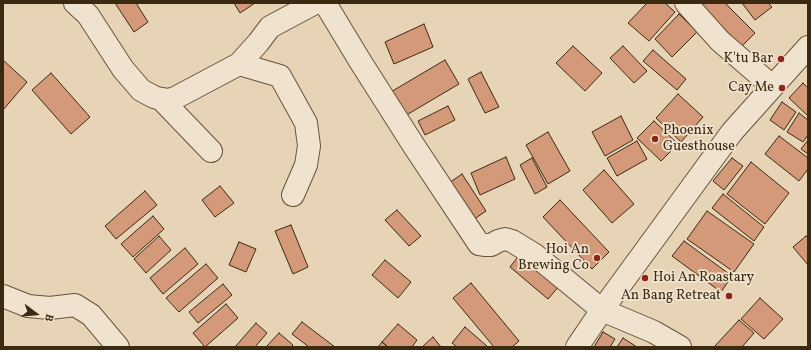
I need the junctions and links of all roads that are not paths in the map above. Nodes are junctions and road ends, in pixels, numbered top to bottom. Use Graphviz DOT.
graph roads {
  1 [pos="75,3"];
  2 [pos="315,3"];
  3 [pos="325,3"];
  4 [pos="686,3"];
  5 [pos="808,47"];
  6 [pos="239,64"];
  7 [pos="772,86"];
  8 [pos="161,99"];
  9 [pos="211,151"];
  10 [pos="293,195"];
  11 [pos="3,296"];
  12 [pos="602,310"];
  13 [pos="118,347"];
  14 [pos="578,347"];
  15 [pos="680,347"];
  1 -- 8 [label="street"];
  2 -- 6 [label="street"];
  3 -- 12 [label="street"];
  4 -- 7 [label="street"];
  5 -- 7 [label="street"];
  6 -- 8 [label="street"];
  6 -- 10 [label="street"];
  7 -- 12 [label="street"];
  8 -- 9 [label="street"];
  11 -- 13 [label="street"];
  12 -- 14 [label="street"];
  12 -- 15 [label="street"];
}
